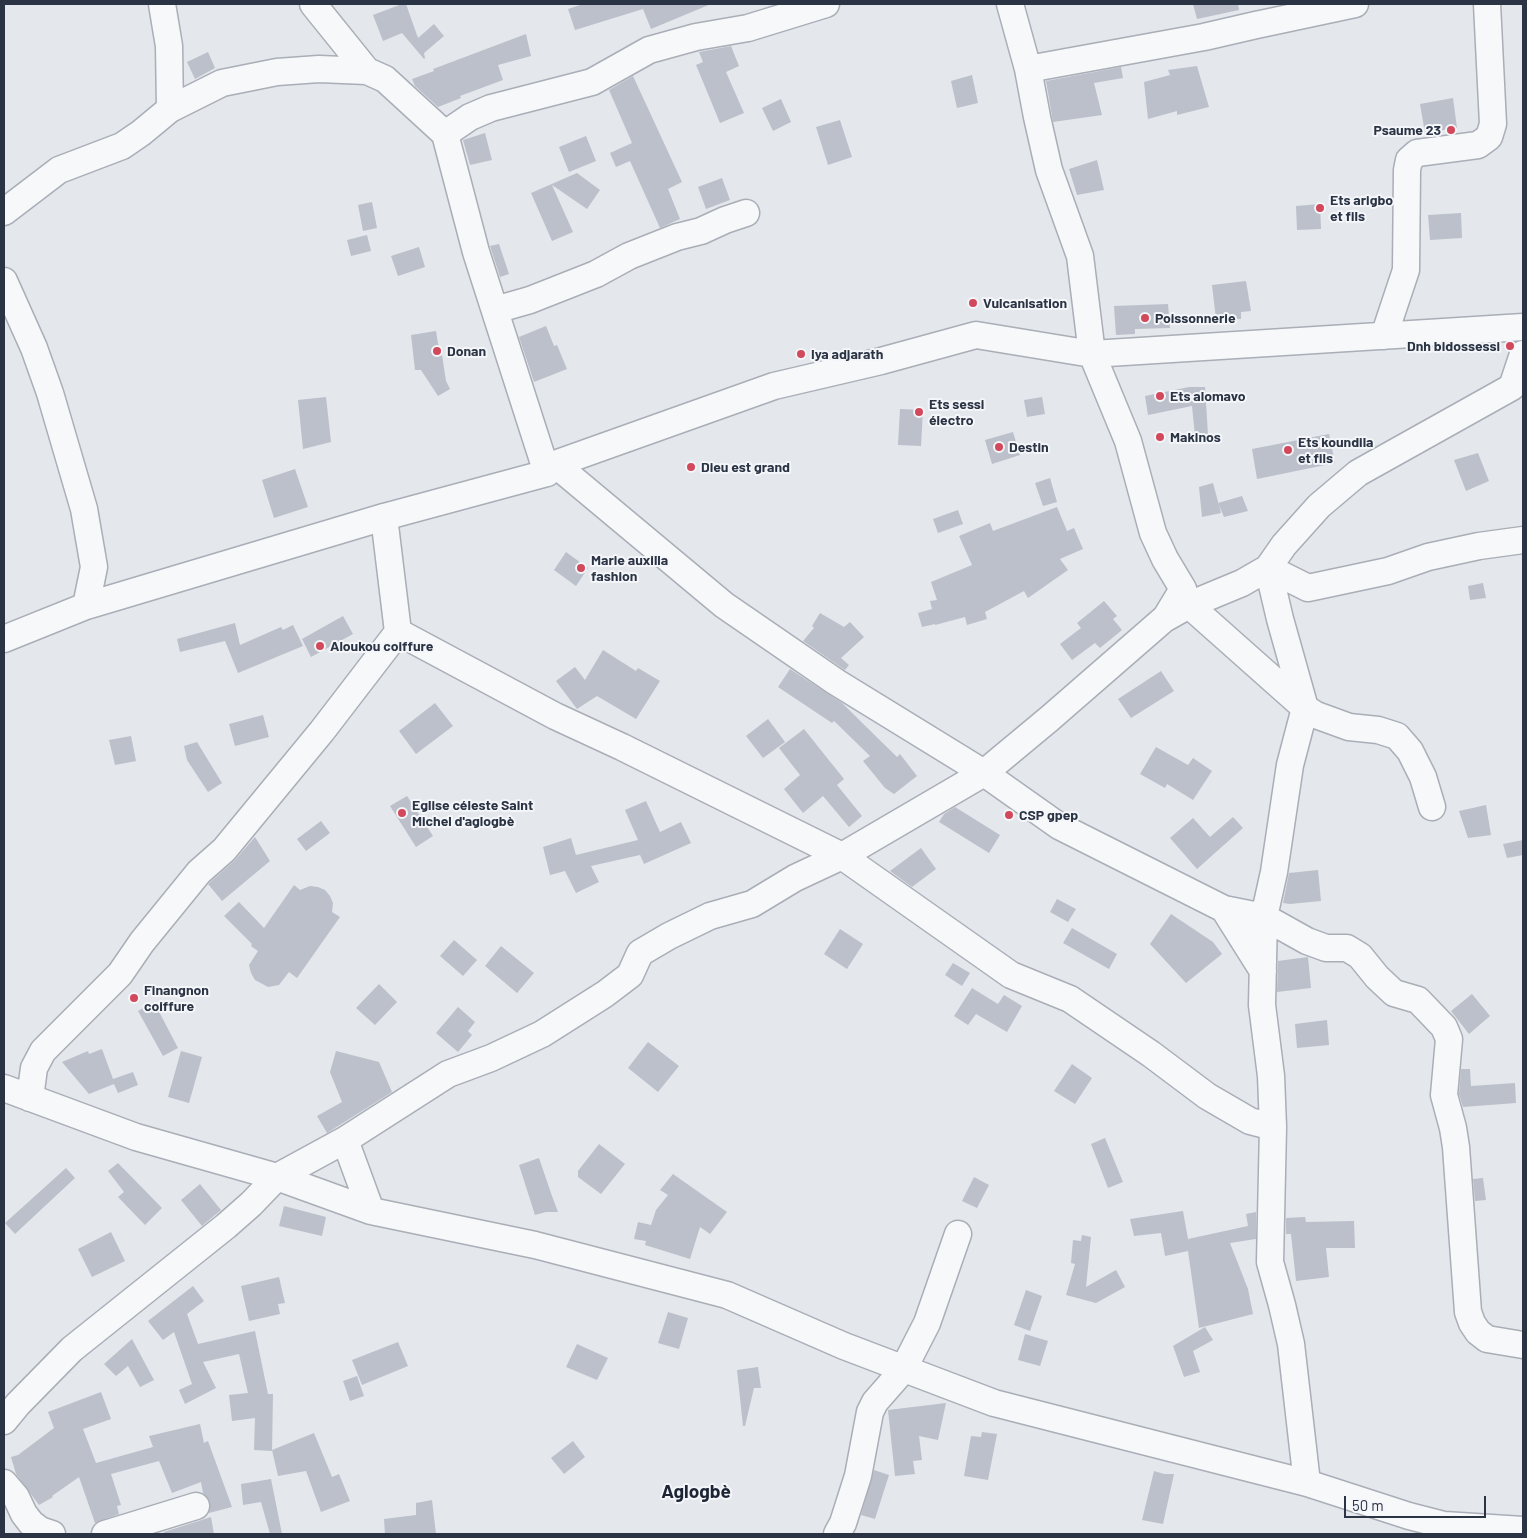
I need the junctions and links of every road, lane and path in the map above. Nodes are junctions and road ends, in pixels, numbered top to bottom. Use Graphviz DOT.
graph roads {
  1 [pos="162,4"];
  2 [pos="313,4"];
  3 [pos="763,4"];
  4 [pos="826,4"];
  5 [pos="1010,4"];
  6 [pos="1356,4"];
  7 [pos="1487,4"];
  8 [pos="1255,14"];
  9 [pos="748,28"];
  10 [pos="1028,69"];
  11 [pos="367,71"];
  12 [pos="170,109"];
  13 [pos="445,134"];
  14 [pos="4,212"];
  15 [pos="746,213"];
  16 [pos="4,281"];
  17 [pos="495,310"];
  18 [pos="1523,327"];
  19 [pos="1384,336"];
  20 [pos="1092,354"];
  21 [pos="1523,354"];
  22 [pos="551,468"];
  23 [pos="384,517"];
  24 [pos="1523,540"];
  25 [pos="1268,568"];
  26 [pos="1186,597"];
  27 [pos="86,606"];
  28 [pos="398,632"];
  29 [pos="4,638"];
  30 [pos="1305,708"];
  31 [pos="984,773"];
  32 [pos="1432,807"];
  33 [pos="842,856"];
  34 [pos="1224,909"];
  35 [pos="1264,917"];
  36 [pos="1263,971"];
  37 [pos="4,1088"];
  38 [pos="30,1098"];
  39 [pos="1273,1127"];
  40 [pos="345,1140"];
  41 [pos="277,1177"];
  42 [pos="371,1212"];
  43 [pos="958,1234"];
  44 [pos="1523,1345"];
  45 [pos="903,1370"];
  46 [pos="4,1421"];
  47 [pos="4,1483"];
  48 [pos="1307,1483"];
  49 [pos="196,1506"];
  50 [pos="14,1517"];
  51 [pos="1440,1530"];
  52 [pos="1523,1530"];
  53 [pos="52,1534"];
  54 [pos="105,1534"];
  55 [pos="837,1534"];
  1 -- 12 [label="street"];
  2 -- 11 [label="street"];
  3 -- 9 [label="street"];
  4 -- 9 [label="street"];
  5 -- 10 [label="street"];
  6 -- 8 [label="street"];
  7 -- 19 [label="street"];
  8 -- 10 [label="street"];
  9 -- 13 [label="street"];
  10 -- 20 [label="street"];
  11 -- 12 [label="street"];
  11 -- 13 [label="street"];
  12 -- 14 [label="street"];
  13 -- 17 [label="street"];
  15 -- 17 [label="street"];
  16 -- 27 [label="street"];
  17 -- 22 [label="street"];
  18 -- 19 [label="street"];
  19 -- 20 [label="street"];
  20 -- 22 [label="street"];
  20 -- 26 [label="street"];
  21 -- 25 [label="street"];
  22 -- 23 [label="street"];
  22 -- 31 [label="street"];
  23 -- 27 [label="street"];
  23 -- 28 [label="street"];
  24 -- 25 [label="street"];
  25 -- 26 [label="street"];
  25 -- 30 [label="street"];
  26 -- 30 [label="street"];
  26 -- 31 [label="street"];
  27 -- 29 [label="street"];
  28 -- 33 [label="street"];
  28 -- 38 [label="street"];
  30 -- 32 [label="street"];
  30 -- 35 [label="street"];
  31 -- 33 [label="street"];
  31 -- 34 [label="street"];
  33 -- 39 [label="street"];
  33 -- 40 [label="street"];
  34 -- 35 [label="street"];
  34 -- 36 [label="street"];
  35 -- 36 [label="street"];
  35 -- 44 [label="street"];
  36 -- 39 [label="street"];
  37 -- 38 [label="street"];
  38 -- 41 [label="street"];
  39 -- 48 [label="street"];
  40 -- 41 [label="street"];
  40 -- 42 [label="street"];
  41 -- 42 [label="street"];
  41 -- 46 [label="street"];
  42 -- 45 [label="street"];
  43 -- 45 [label="street"];
  45 -- 48 [label="street"];
  45 -- 55 [label="street"];
  47 -- 50 [label="street"];
  48 -- 51 [label="street"];
  49 -- 54 [label="street"];
  50 -- 53 [label="street"];
  51 -- 52 [label="street"];
}
